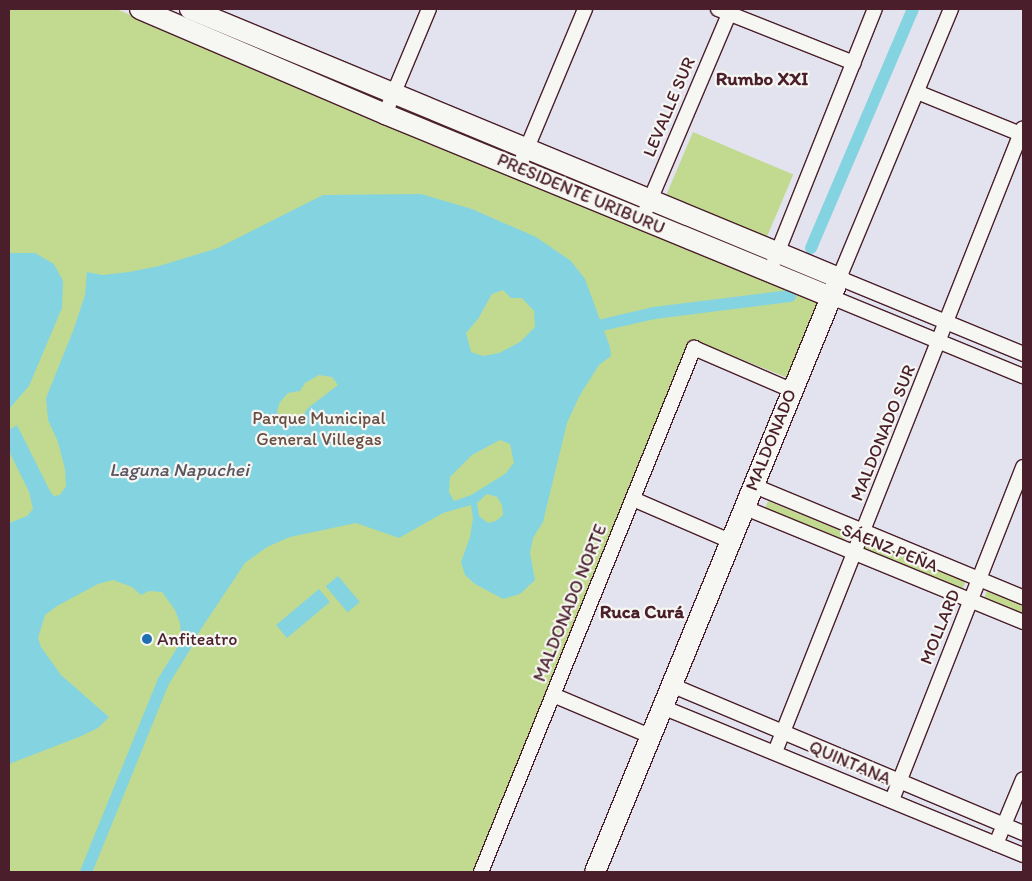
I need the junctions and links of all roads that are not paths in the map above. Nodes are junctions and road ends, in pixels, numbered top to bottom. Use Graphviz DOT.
graph roads {
  1 [pos="140,9"];
  2 [pos="190,9"];
  3 [pos="429,9"];
  4 [pos="584,9"];
  5 [pos="875,9"];
  6 [pos="951,9"];
  7 [pos="726,10"];
  8 [pos="169,14"];
  9 [pos="854,63"];
  10 [pos="917,92"];
  11 [pos="394,94"];
  12 [pos="385,114"];
  13 [pos="1022,133"];
  14 [pos="522,158"];
  15 [pos="650,201"];
  16 [pos="642,219"];
  17 [pos="778,251"];
  18 [pos="770,272"];
  19 [pos="839,278"];
  20 [pos="831,297"];
  21 [pos="946,323"];
  22 [pos="939,342"];
  23 [pos="1023,354"];
  24 [pos="1023,376"];
  25 [pos="791,390"];
  26 [pos="1023,467"];
  27 [pos="752,485"];
  28 [pos="634,499"];
  29 [pos="743,507"];
  30 [pos="864,532"];
  31 [pos="730,540"];
  32 [pos="855,554"];
  33 [pos="979,579"];
  34 [pos="1023,597"];
  35 [pos="970,601"];
  36 [pos="1023,622"];
  37 [pos="671,685"];
  38 [pos="553,694"];
  39 [pos="662,707"];
  40 [pos="783,732"];
  41 [pos="650,736"];
  42 [pos="775,752"];
  43 [pos="1023,779"];
  44 [pos="900,781"];
  45 [pos="892,800"];
  46 [pos="1004,825"];
  47 [pos="1023,833"];
  48 [pos="996,844"];
  49 [pos="1023,855"];
  50 [pos="481,872"];
  51 [pos="595,872"];
  1 -- 8 [label="street, PRESIDENTE URIBURU"];
  2 -- 11 [label="street, PRESIDENTE URIBURU"];
  3 -- 11 [label="street"];
  4 -- 14 [label="street"];
  5 -- 9 [label="street"];
  6 -- 10 [label="street, MALDONADO"];
  7 -- 9 [label="street"];
  7 -- 15 [label="street, LEVALLE SUR"];
  8 -- 12 [label="street, PRESIDENTE URIBURU"];
  9 -- 17 [label="street"];
  10 -- 13 [label="street"];
  10 -- 19 [label="street, MALDONADO"];
  11 -- 12 [label="street"];
  11 -- 14 [label="street, PRESIDENTE URIBURU"];
  12 -- 14 [label="street, PRESIDENTE URIBURU"];
  13 -- 21 [label="street, MALDONADO SUR"];
  14 -- 15 [label="street, PRESIDENTE URIBURU"];
  14 -- 16 [label="street, PRESIDENTE URIBURU"];
  15 -- 16 [label="street, LEVALLE SUR"];
  15 -- 17 [label="street, PRESIDENTE URIBURU"];
  16 -- 18 [label="street, PRESIDENTE URIBURU"];
  17 -- 18 [label="street"];
  17 -- 19 [label="street, PRESIDENTE URIBURU"];
  18 -- 20 [label="street, PRESIDENTE URIBURU"];
  19 -- 20 [label="street, MALDONADO"];
  19 -- 21 [label="street, PRESIDENTE URIBURU"];
  20 -- 22 [label="street, PRESIDENTE URIBURU"];
  20 -- 25 [label="street, MALDONADO"];
  21 -- 22 [label="street, MALDONADO SUR"];
  21 -- 23 [label="street, PRESIDENTE URIBURU"];
  22 -- 24 [label="street, PRESIDENTE URIBURU"];
  22 -- 30 [label="street, MALDONADO SUR"];
  25 -- 27 [label="street, MALDONADO"];
  25 -- 28 [label="street, MALDONADO NORTE"];
  26 -- 33 [label="street, MOLLARD"];
  27 -- 29 [label="street, MALDONADO"];
  27 -- 30 [label="street, SÁENZ PEÑA"];
  28 -- 31 [label="street"];
  28 -- 38 [label="street, MALDONADO NORTE"];
  29 -- 31 [label="street, MALDONADO"];
  29 -- 32 [label="street, SÁENZ PEÑA"];
  30 -- 32 [label="street, MALDONADO SUR"];
  30 -- 33 [label="street, SÁENZ PEÑA"];
  31 -- 37 [label="street, MALDONADO"];
  32 -- 35 [label="street, SÁENZ PEÑA"];
  32 -- 40 [label="street, MALDONADO SUR"];
  33 -- 34 [label="street, SÁENZ PEÑA"];
  33 -- 35 [label="street, MOLLARD"];
  35 -- 36 [label="street, SÁENZ PEÑA"];
  35 -- 44 [label="street, MOLLARD"];
  37 -- 39 [label="street, MALDONADO"];
  37 -- 40 [label="street, QUINTANA"];
  38 -- 41 [label="street"];
  38 -- 50 [label="street, MALDONADO NORTE"];
  39 -- 41 [label="street, MALDONADO"];
  39 -- 42 [label="street, QUINTANA"];
  40 -- 42 [label="street, MALDONADO SUR"];
  40 -- 44 [label="street, QUINTANA"];
  41 -- 51 [label="street, MALDONADO"];
  42 -- 45 [label="street, QUINTANA"];
  43 -- 46 [label="street"];
  44 -- 45 [label="street, MOLLARD"];
  44 -- 46 [label="street, QUINTANA"];
  45 -- 48 [label="street, QUINTANA"];
  46 -- 47 [label="street, QUINTANA"];
  46 -- 48 [label="street"];
  48 -- 49 [label="street, QUINTANA"];
}
